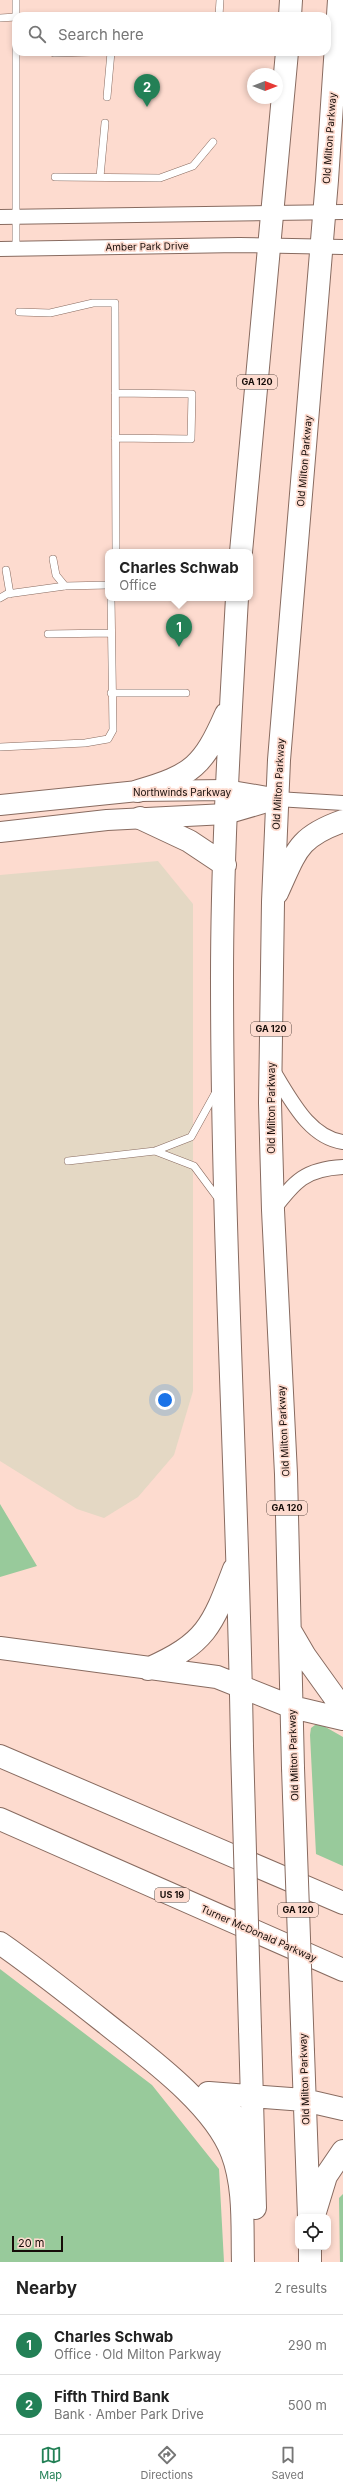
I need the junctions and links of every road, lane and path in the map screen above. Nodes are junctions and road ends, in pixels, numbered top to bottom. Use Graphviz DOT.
graph roads {
  1 [pos="16,0"];
  2 [pos="220,0"];
  3 [pos="291,0"];
  4 [pos="339,0"];
  5 [pos="16,12"];
  6 [pos="219,12"];
  7 [pos="290,12"];
  8 [pos="12,17"];
  9 [pos="0,18"];
  10 [pos="16,56"];
  11 [pos="111,56"];
  12 [pos="287,56"];
  13 [pos="108,97"];
  14 [pos="331,119"];
  15 [pos="105,123"];
  16 [pos="213,142"];
  17 [pos="343,154"];
  18 [pos="55,177"];
  19 [pos="100,177"];
  20 [pos="333,212"];
  21 [pos="274,213"];
  22 [pos="0,217"];
  23 [pos="15,217"];
  24 [pos="270,245"];
  25 [pos="343,247"];
  26 [pos="16,248"];
  27 [pos="321,248"];
  28 [pos="0,249"];
  29 [pos="19,312"];
  30 [pos="115,393"];
  31 [pos="116,438"];
  32 [pos="116,549"];
  33 [pos="241,549"];
  34 [pos="53,560"];
  35 [pos="6,570"];
  36 [pos="105,585"];
  37 [pos="65,586"];
  38 [pos="10,594"];
  39 [pos="0,598"];
  40 [pos="111,601"];
  41 [pos="237,601"];
  42 [pos="110,633"];
  43 [pos="48,634"];
  44 [pos="111,693"];
  45 [pos="186,693"];
  46 [pos="232,700"];
  47 [pos="0,747"];
  48 [pos="226,790"];
  49 [pos="138,791"];
  50 [pos="277,799"];
  51 [pos="343,802"];
  52 [pos="0,804"];
  53 [pos="226,814"];
  54 [pos="140,818"];
  55 [pos="343,821"];
  56 [pos="0,832"];
  57 [pos="225,865"];
  58 [pos="273,902"];
  59 [pos="271,1068"];
  60 [pos="224,1077"];
  61 [pos="343,1142"];
  62 [pos="155,1151"];
  63 [pos="68,1161"];
  64 [pos="343,1167"];
  65 [pos="226,1210"];
  66 [pos="273,1210"];
  67 [pos="237,1561"];
  68 [pos="290,1630"];
  69 [pos="0,1648"];
  70 [pos="148,1669"];
  71 [pos="241,1685"];
  72 [pos="292,1707"];
  73 [pos="343,1709"];
  74 [pos="343,1719"];
  75 [pos="0,1756"];
  76 [pos="0,1819"];
  77 [pos="343,1903"];
  78 [pos="0,1943"];
  79 [pos="343,1970"];
  80 [pos="169,2074"];
  81 [pos="209,2093"];
  82 [pos="252,2095"];
  83 [pos="304,2100"];
  84 [pos="343,2109"];
  85 [pos="343,2151"];
  86 [pos="254,2155"];
  87 [pos="309,2214"];
  88 [pos="315,2214"];
  89 [pos="310,2250"];
  90 [pos="243,2262"];
  91 [pos="256,2262"];
  92 [pos="310,2262"];
  1 -- 5 [label="lane"];
  2 -- 6 [label="lane"];
  3 -- 7 [label="highway"];
  4 -- 14 [label="highway, Old Milton Parkway / GA 120"];
  8 -- 9 [label="lane"];
  10 -- 23 [label="lane"];
  11 -- 13 [label="lane"];
  12 -- 21 [label="highway, GA 120"];
  14 -- 17 [label="highway"];
  14 -- 20 [label="highway, Old Milton Parkway / GA 120"];
  15 -- 19 [label="lane"];
  16 -- 19 [label="lane"];
  18 -- 19 [label="lane"];
  20 -- 21 [label="street"];
  20 -- 27 [label="highway, Old Milton Parkway / GA 120"];
  21 -- 23 [label="street"];
  21 -- 24 [label="highway, GA 120"];
  22 -- 23 [label="street"];
  23 -- 26 [label="lane"];
  24 -- 26 [label="street, Amber Park Drive"];
  24 -- 27 [label="street, Amber Park Drive"];
  24 -- 33 [label="highway, GA 120"];
  25 -- 27 [label="street, Amber Park Drive"];
  26 -- 28 [label="street, Amber Park Drive"];
  27 -- 50 [label="highway, Old Milton Parkway / GA 120"];
  29 -- 30 [label="lane"];
  30 -- 31 [label="lane"];
  30 -- 31 [label="lane"];
  31 -- 32 [label="lane"];
  34 -- 37 [label="lane"];
  35 -- 38 [label="lane"];
  36 -- 37 [label="lane"];
  37 -- 38 [label="lane"];
  38 -- 39 [label="lane"];
  40 -- 42 [label="lane"];
  41 -- 46 [label="highway"];
  42 -- 43 [label="lane"];
  42 -- 44 [label="lane"];
  44 -- 45 [label="lane"];
  44 -- 47 [label="lane"];
  46 -- 48 [label="highway"];
  46 -- 49 [label="highway"];
  48 -- 49 [label="street, Northwinds Parkway"];
  48 -- 50 [label="street, Northwinds Parkway"];
  48 -- 53 [label="highway"];
  49 -- 52 [label="street, Northwinds Parkway"];
  50 -- 51 [label="street"];
  50 -- 53 [label="street, Northwinds Parkway"];
  50 -- 58 [label="highway, Old Milton Parkway / GA 120"];
  53 -- 54 [label="street, Northwinds Parkway"];
  53 -- 57 [label="highway"];
  54 -- 56 [label="street, Northwinds Parkway"];
  54 -- 57 [label="highway"];
  55 -- 58 [label="highway"];
  57 -- 60 [label="highway"];
  58 -- 59 [label="highway, Old Milton Parkway / GA 120"];
  59 -- 61 [label="street"];
  59 -- 66 [label="highway, Old Milton Parkway / GA 120"];
  60 -- 62 [label="lane"];
  60 -- 65 [label="highway"];
  62 -- 63 [label="lane"];
  62 -- 65 [label="lane"];
  64 -- 66 [label="street"];
  65 -- 67 [label="highway"];
  66 -- 68 [label="highway, Old Milton Parkway / GA 120"];
  67 -- 70 [label="highway"];
  67 -- 71 [label="highway"];
  68 -- 72 [label="highway, Old Milton Parkway / GA 120"];
  68 -- 73 [label="highway"];
  69 -- 70 [label="highway"];
  70 -- 71 [label="highway"];
  71 -- 72 [label="highway"];
  71 -- 82 [label="highway, bridge"];
  72 -- 74 [label="highway"];
  72 -- 83 [label="highway, Old Milton Parkway / GA 120, bridge"];
  75 -- 77 [label="highway"];
  76 -- 79 [label="highway, Turner McDonald Parkway / US 19"];
  78 -- 80 [label="highway"];
  80 -- 81 [label="highway"];
  80 -- 90 [label="highway"];
  81 -- 82 [label="highway"];
  81 -- 86 [label="highway"];
  82 -- 83 [label="highway"];
  82 -- 86 [label="highway"];
  83 -- 84 [label="highway"];
  83 -- 87 [label="highway, Old Milton Parkway / GA 120"];
  85 -- 88 [label="highway"];
  86 -- 91 [label="highway"];
  89 -- 92 [label="highway"];
}
